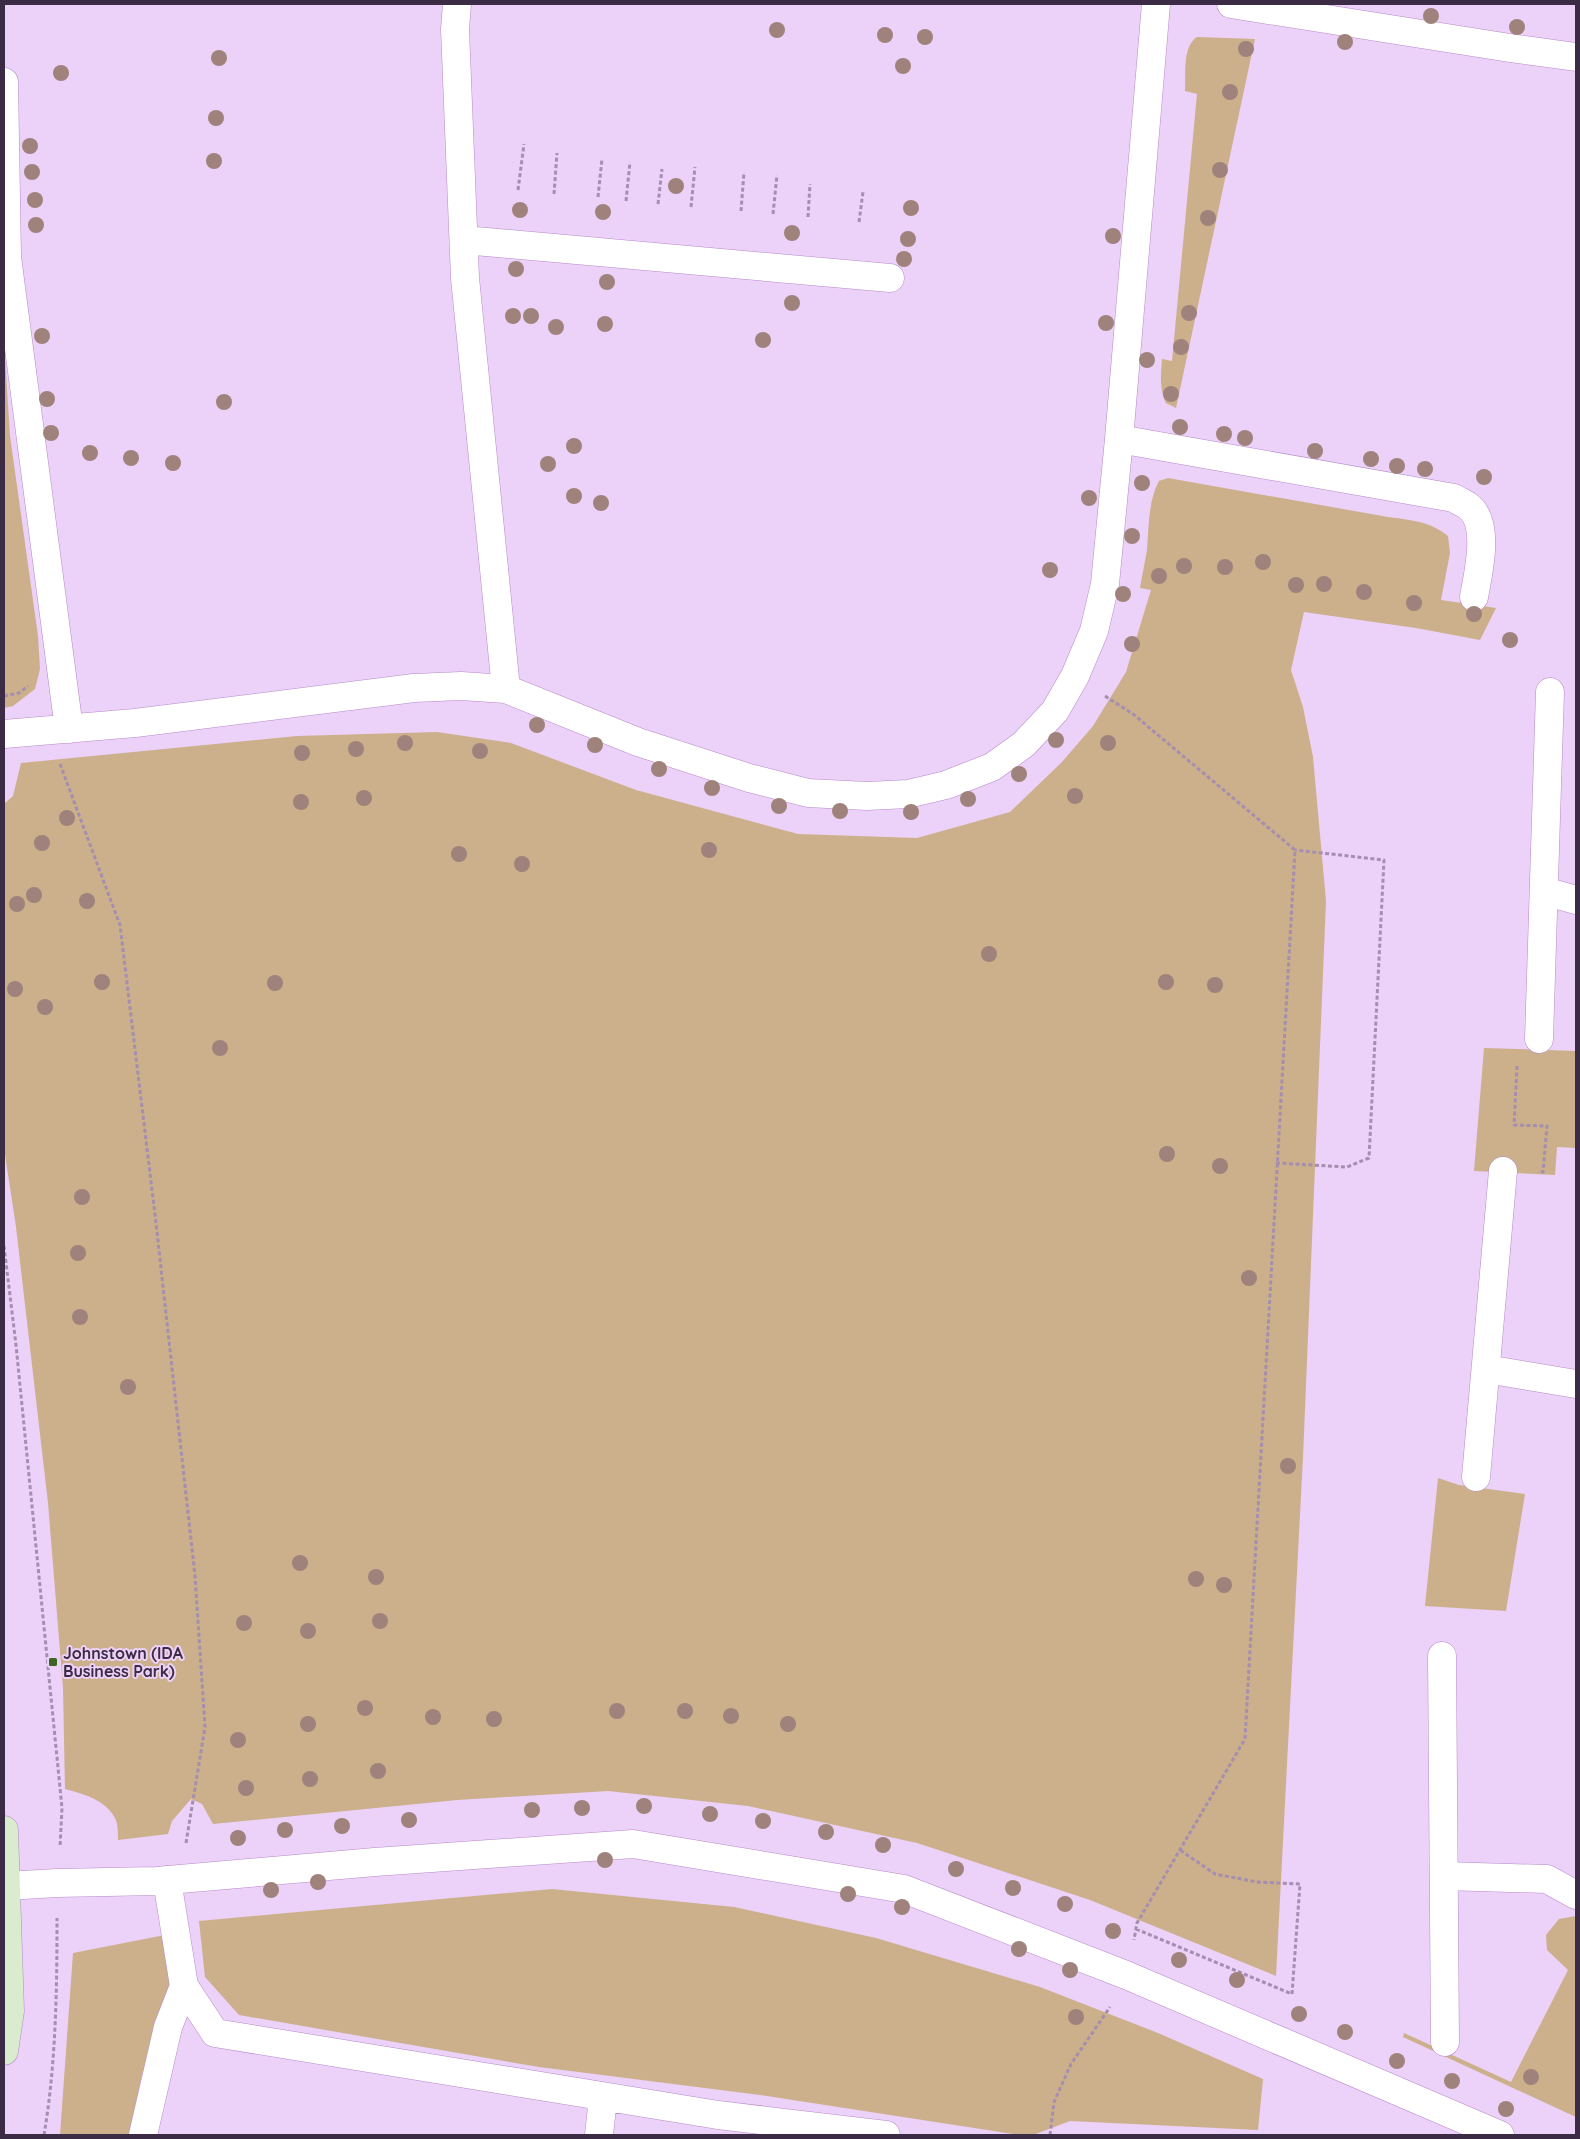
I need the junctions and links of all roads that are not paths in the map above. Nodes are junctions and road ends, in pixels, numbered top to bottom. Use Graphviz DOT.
graph roads {
  1 [pos="457,4"];
  2 [pos="1156,4"];
  3 [pos="1231,4"];
  4 [pos="1576,57"];
  5 [pos="4,82"];
  6 [pos="464,240"];
  7 [pos="890,278"];
  8 [pos="1119,439"];
  9 [pos="1474,597"];
  10 [pos="506,689"];
  11 [pos="1550,692"];
  12 [pos="58,730"];
  13 [pos="4,734"];
  14 [pos="1544,891"];
  15 [pos="1576,900"];
  16 [pos="1539,1039"];
  17 [pos="1504,1171"];
  18 [pos="1486,1369"];
  19 [pos="1576,1384"];
  20 [pos="1476,1477"];
  21 [pos="1442,1656"];
  22 [pos="4,1830"];
  23 [pos="1444,1876"];
  24 [pos="167,1880"];
  25 [pos="6,1886"];
  26 [pos="1576,1895"];
  27 [pos="184,1986"];
  28 [pos="1445,2042"];
  29 [pos="4,2051"];
  30 [pos="603,2098"];
  31 [pos="143,2135"];
  32 [pos="599,2135"];
  33 [pos="886,2135"];
  34 [pos="1500,2135"];
  1 -- 6 [label="street"];
  2 -- 8 [label="street"];
  3 -- 4 [label="street"];
  5 -- 12 [label="street"];
  6 -- 7 [label="street"];
  6 -- 10 [label="street"];
  8 -- 9 [label="street"];
  8 -- 10 [label="street"];
  10 -- 12 [label="street"];
  11 -- 14 [label="street"];
  12 -- 13 [label="street"];
  14 -- 15 [label="street"];
  14 -- 16 [label="street"];
  17 -- 18 [label="street"];
  18 -- 19 [label="street"];
  18 -- 20 [label="street"];
  21 -- 23 [label="street"];
  22 -- 25 [label="street"];
  23 -- 26 [label="street"];
  23 -- 28 [label="street"];
  24 -- 25 [label="street"];
  24 -- 27 [label="street"];
  24 -- 34 [label="street"];
  25 -- 29 [label="street"];
  27 -- 30 [label="street"];
  27 -- 31 [label="street"];
  30 -- 32 [label="street"];
  30 -- 33 [label="street"];
}
